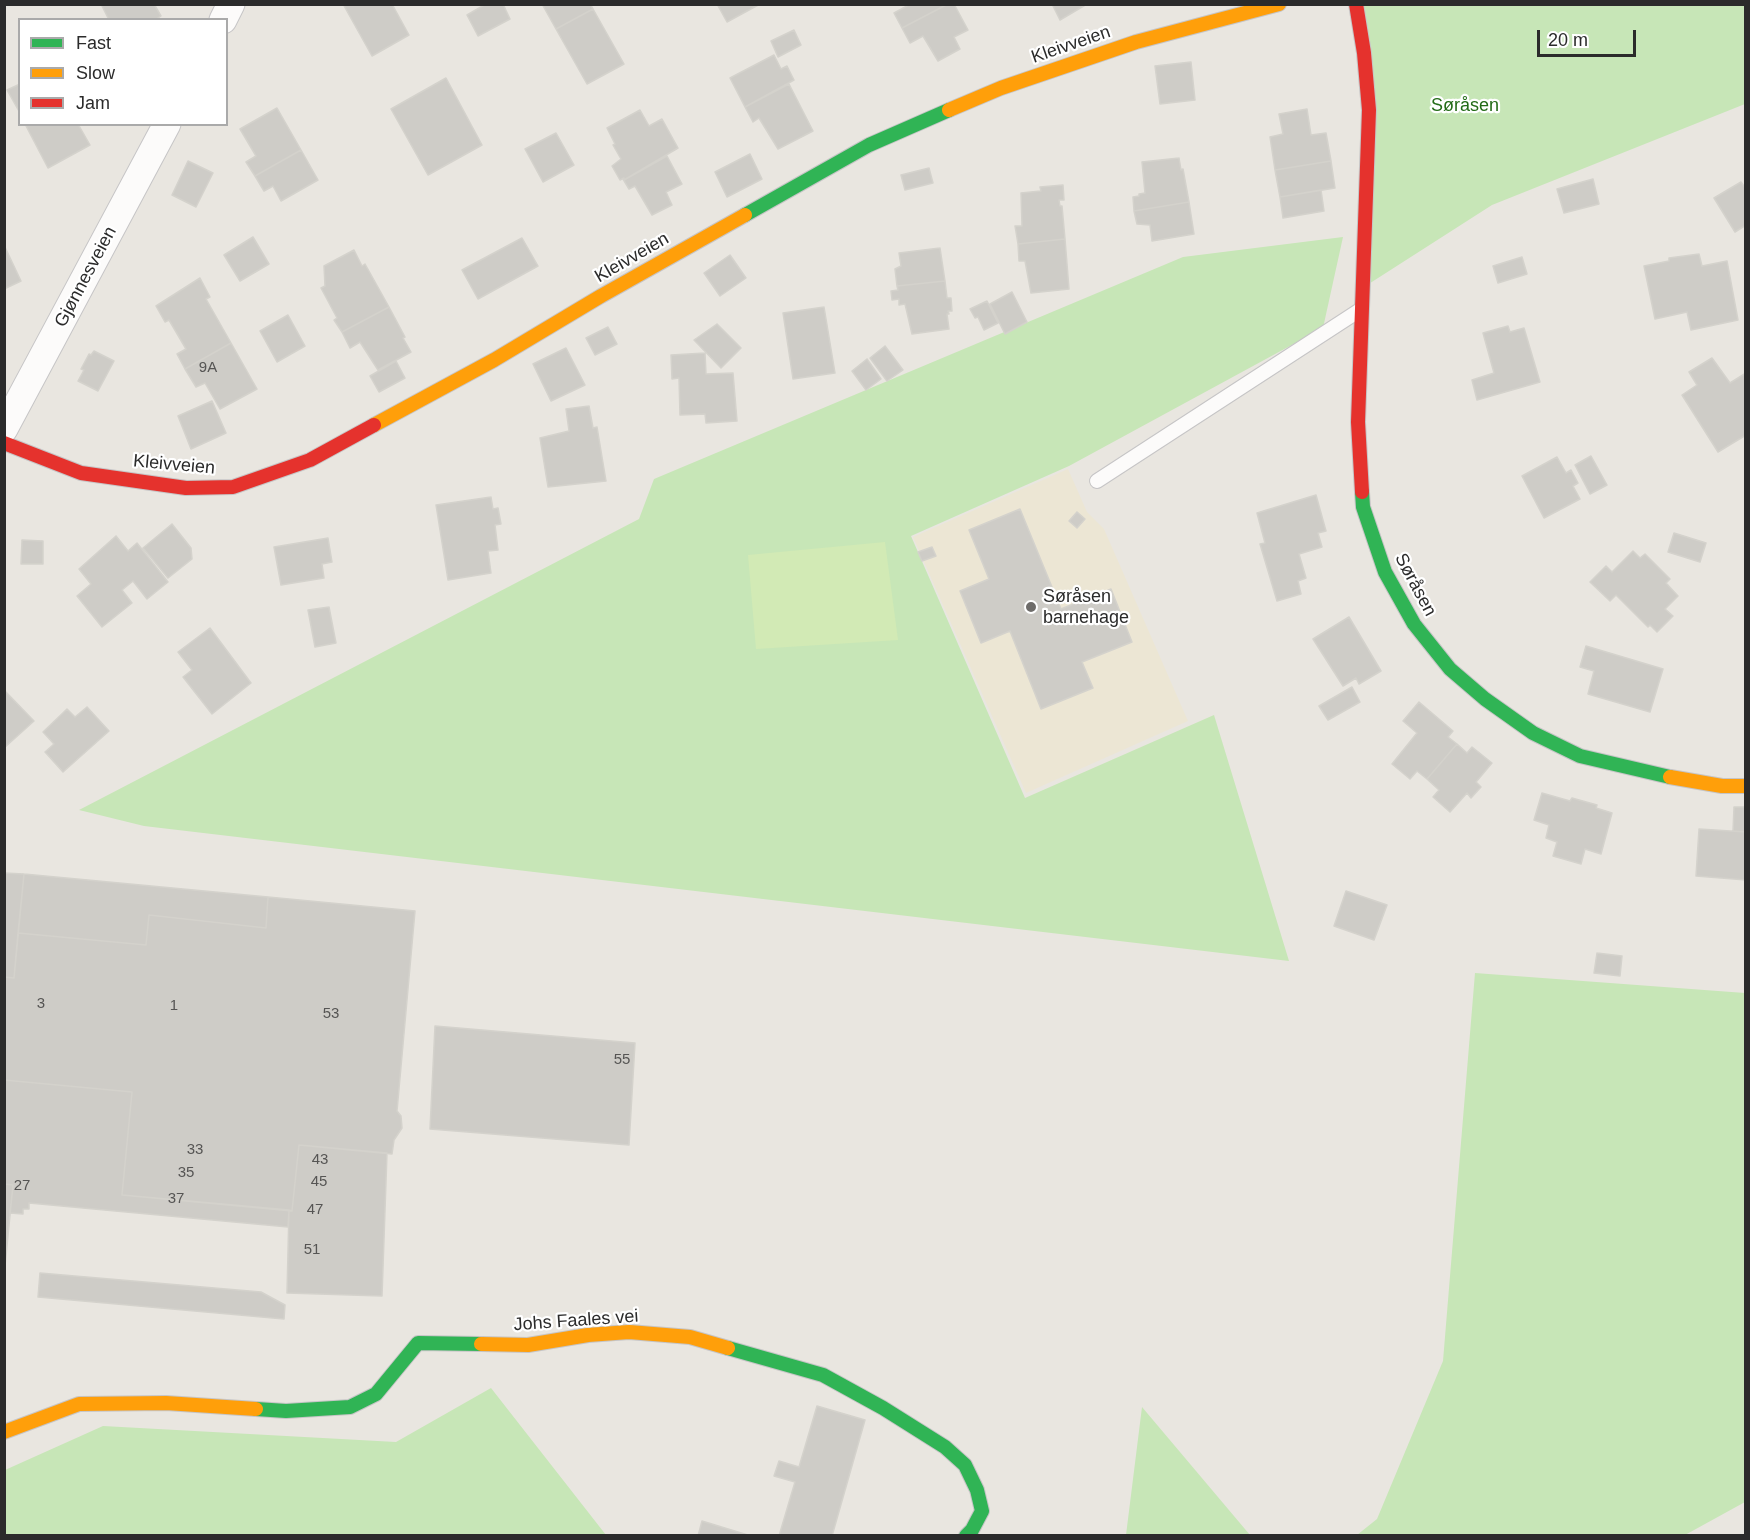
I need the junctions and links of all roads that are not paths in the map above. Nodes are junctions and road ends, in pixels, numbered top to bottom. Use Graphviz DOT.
graph roads {
  1 [pos="231,4"];
  2 [pos="1279,4"];
  3 [pos="1356,4"];
  4 [pos="224,18"];
  5 [pos="166,126"];
  6 [pos="1361,309"];
  7 [pos="4,429"];
  8 [pos="4,444"];
  9 [pos="1097,481"];
  10 [pos="1746,786"];
  11 [pos="4,1431"];
  12 [pos="966,1536"];
  1 -- 4 [label="street"];
  2 -- 8 [label="street, Kleivveien"];
  3 -- 6 [label="street, Søråsen"];
  5 -- 7 [label="street, Gjønnesveien"];
  6 -- 9 [label="lane"];
  6 -- 10 [label="street, Søråsen"];
  11 -- 12 [label="street, Johs Faales vei"];
}
